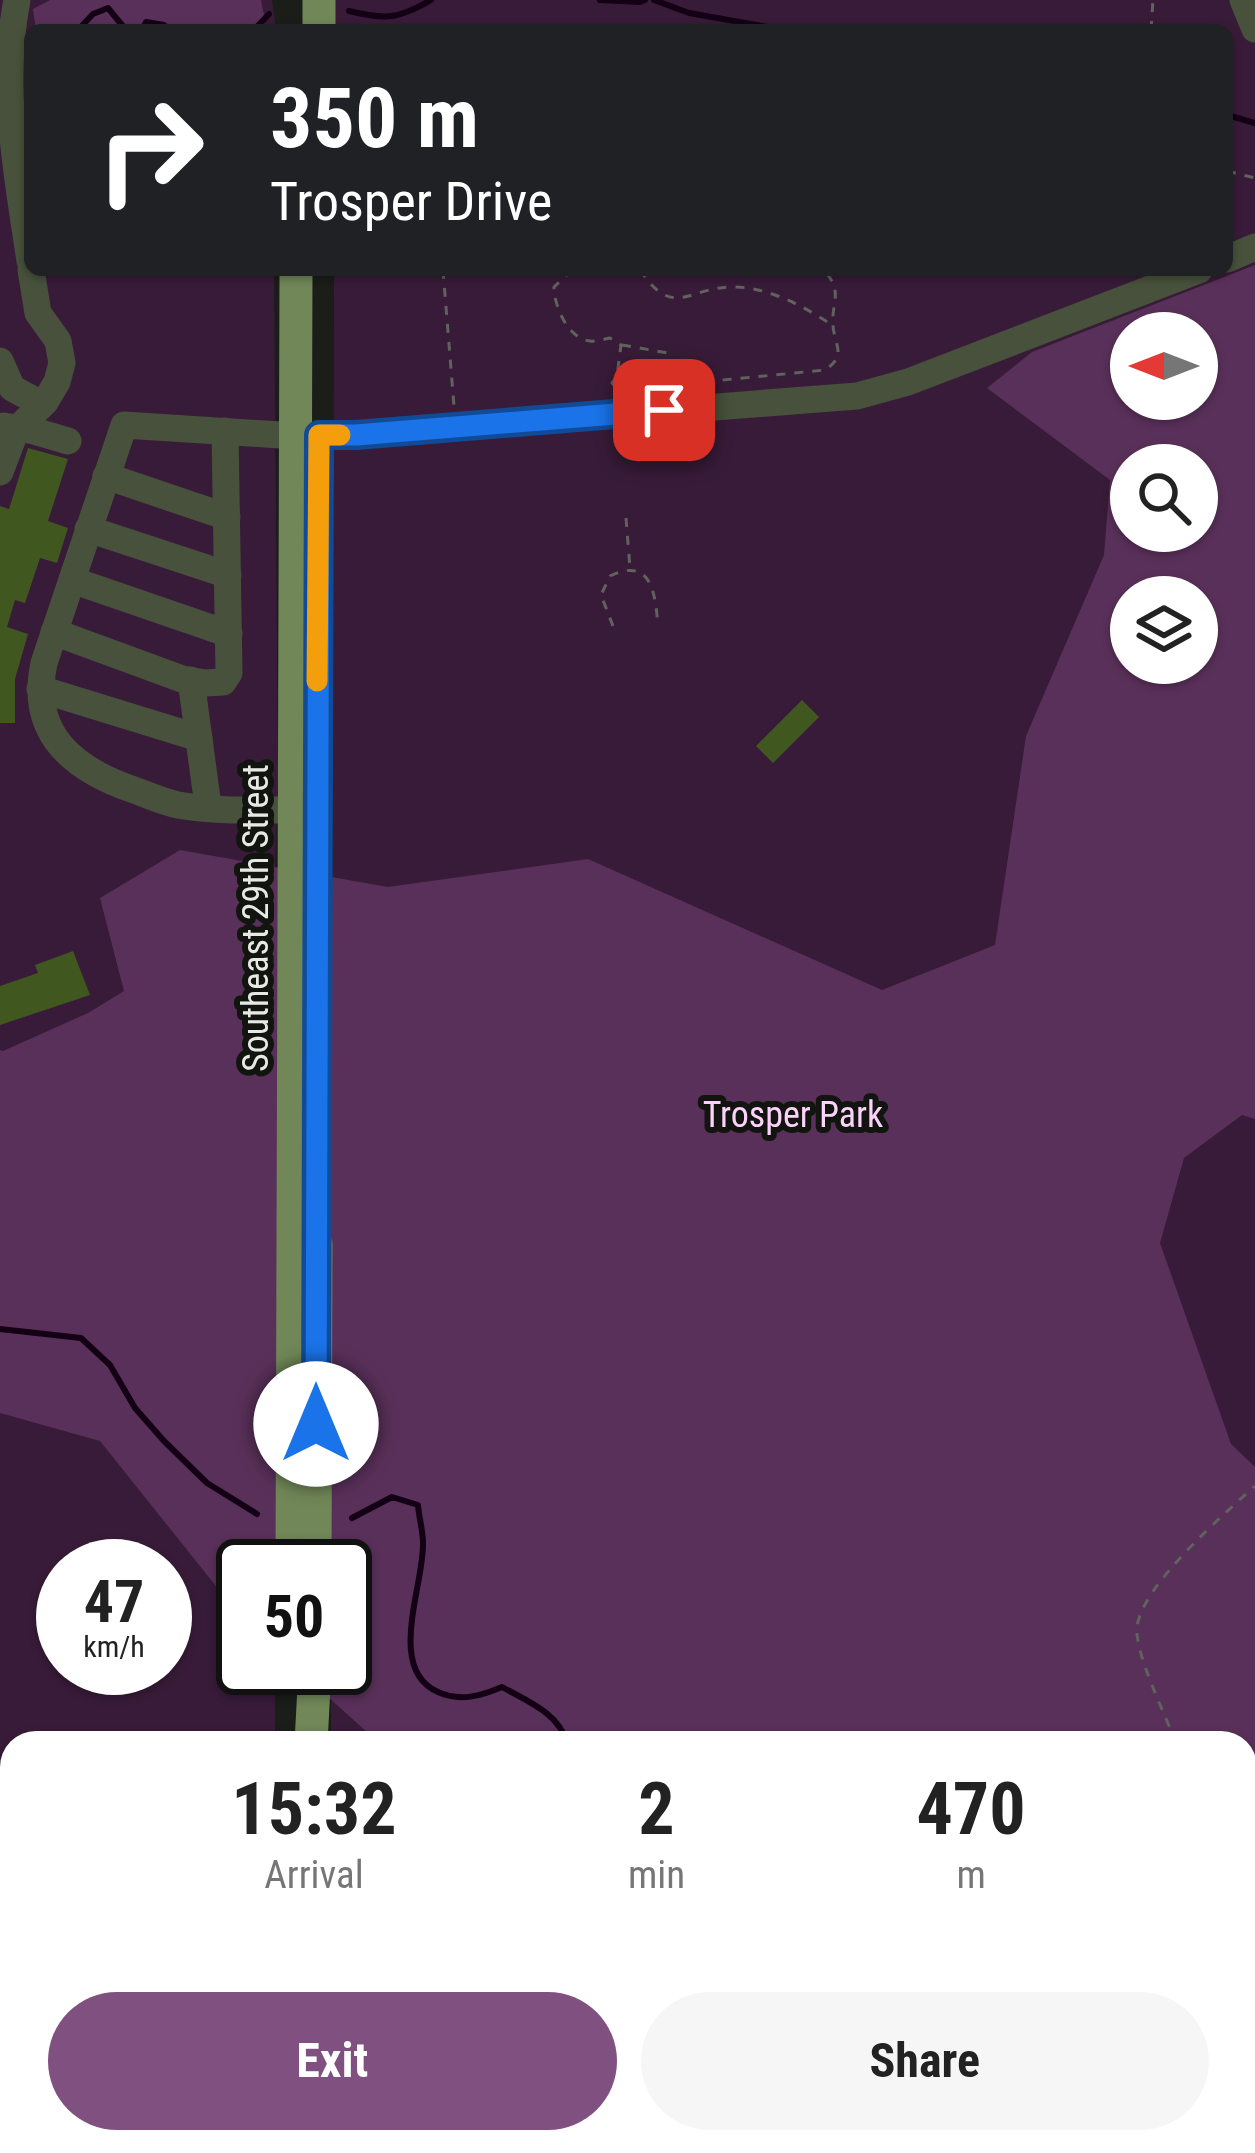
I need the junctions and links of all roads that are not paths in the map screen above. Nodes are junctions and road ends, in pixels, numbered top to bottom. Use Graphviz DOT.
graph roads {
  1 [pos="17,0"];
  2 [pos="1244,0"];
  3 [pos="1255,28"];
  4 [pos="24,220"];
  5 [pos="33,276"];
  6 [pos="296,276"];
  7 [pos="319,276"];
  8 [pos="1183,276"];
  9 [pos="0,361"];
  10 [pos="5,416"];
  11 [pos="225,431"];
  12 [pos="308,436"];
  13 [pos="68,441"];
  14 [pos="0,472"];
  15 [pos="106,476"];
  16 [pos="226,517"];
  17 [pos="88,530"];
  18 [pos="228,575"];
  19 [pos="72,580"];
  20 [pos="54,632"];
  21 [pos="229,634"];
  22 [pos="191,680"];
  23 [pos="40,689"];
  24 [pos="199,738"];
  25 [pos="208,806"];
  26 [pos="306,809"];
  27 [pos="292,1539"];
  28 [pos="315,1539"];
  29 [pos="291,1695"];
  30 [pos="314,1695"];
  31 [pos="292,1731"];
  32 [pos="312,1731"];
  1 -- 4 [label="street"];
  2 -- 3 [label="street"];
  5 -- 10 [label="street"];
  6 -- 12 [label="main road, Southeast 29th Street"];
  7 -- 12 [label="main road, Southeast 29th Street"];
  8 -- 12 [label="street"];
  9 -- 10 [label="street"];
  10 -- 13 [label="street"];
  10 -- 14 [label="street"];
  11 -- 12 [label="street"];
  11 -- 15 [label="street"];
  11 -- 16 [label="street"];
  12 -- 26 [label="main road, Southeast 29th Street"];
  15 -- 16 [label="street"];
  15 -- 17 [label="street"];
  16 -- 18 [label="street"];
  17 -- 18 [label="street"];
  17 -- 19 [label="street"];
  18 -- 21 [label="street"];
  19 -- 20 [label="street"];
  19 -- 21 [label="street"];
  20 -- 22 [label="street"];
  20 -- 23 [label="street"];
  21 -- 22 [label="street"];
  22 -- 24 [label="street"];
  23 -- 24 [label="street"];
  23 -- 25 [label="street"];
  24 -- 25 [label="street"];
  25 -- 26 [label="street"];
  26 -- 27 [label="main road, Southeast 29th Street"];
  26 -- 28 [label="main road, Southeast 29th Street"];
  29 -- 31 [label="main road"];
  30 -- 32 [label="main road"];
}
